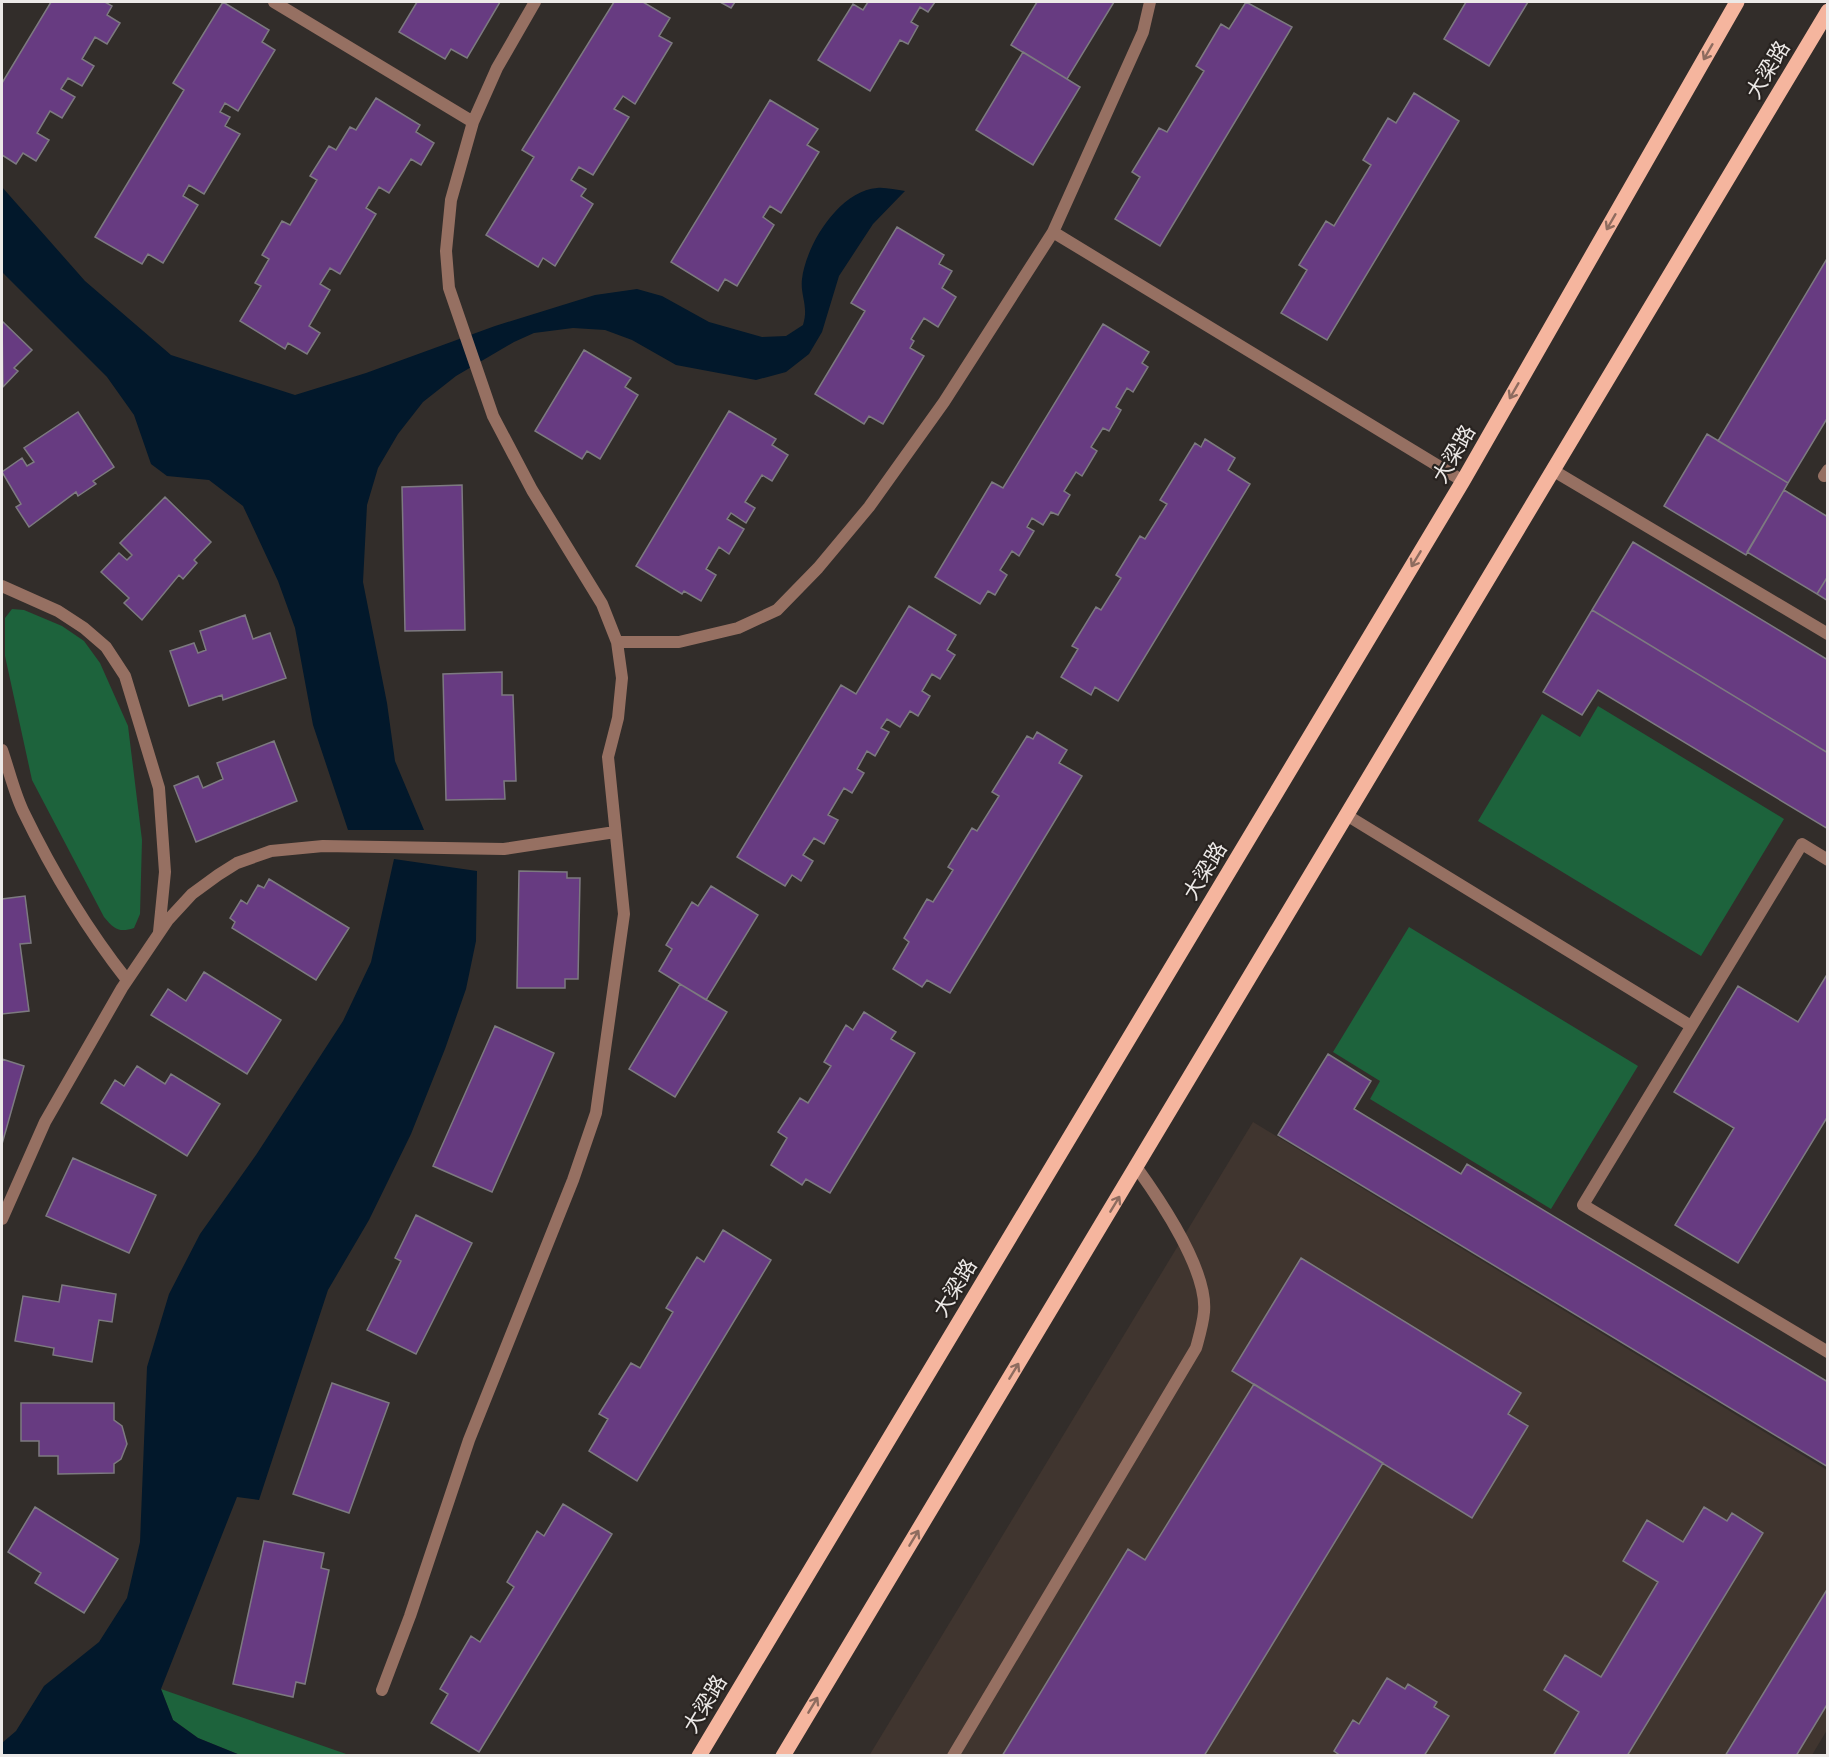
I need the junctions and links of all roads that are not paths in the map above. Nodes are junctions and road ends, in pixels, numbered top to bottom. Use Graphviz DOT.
graph roads {
  1 [pos="274,2"];
  2 [pos="534,2"];
  3 [pos="1150,2"];
  4 [pos="1737,2"];
  5 [pos="1827,11"];
  6 [pos="473,122"];
  7 [pos="1053,232"];
  8 [pos="1554,471"];
  9 [pos="1463,481"];
  10 [pos="2,586"];
  11 [pos="1827,634"];
  12 [pos="617,642"];
  13 [pos="2,750"];
  14 [pos="1348,816"];
  15 [pos="615,832"];
  16 [pos="1827,860"];
  17 [pos="159,933"];
  18 [pos="127,980"];
  19 [pos="1691,1026"];
  20 [pos="1137,1168"];
  21 [pos="2,1219"];
  22 [pos="1827,1352"];
  23 [pos="382,1690"];
  24 [pos="699,1755"];
  25 [pos="783,1755"];
  26 [pos="953,1755"];
  1 -- 6 [label="street"];
  2 -- 6 [label="street"];
  3 -- 7 [label="street"];
  4 -- 9 [label="main road, 大梁路, one-way"];
  5 -- 8 [label="main road, 大梁路"];
  6 -- 12 [label="street"];
  7 -- 9 [label="street"];
  7 -- 12 [label="street"];
  8 -- 11 [label="street"];
  8 -- 14 [label="main road, 大梁路"];
  9 -- 24 [label="main road, 大梁路, one-way"];
  10 -- 17 [label="street"];
  12 -- 15 [label="street"];
  13 -- 18 [label="street"];
  14 -- 19 [label="street"];
  14 -- 20 [label="main road, 大梁路"];
  15 -- 17 [label="street"];
  15 -- 23 [label="street"];
  16 -- 19 [label="street"];
  17 -- 18 [label="street"];
  18 -- 21 [label="street"];
  19 -- 22 [label="street"];
  25 -- 20 [label="main road, 大梁路, one-way"];
  20 -- 26 [label="street"];
}
